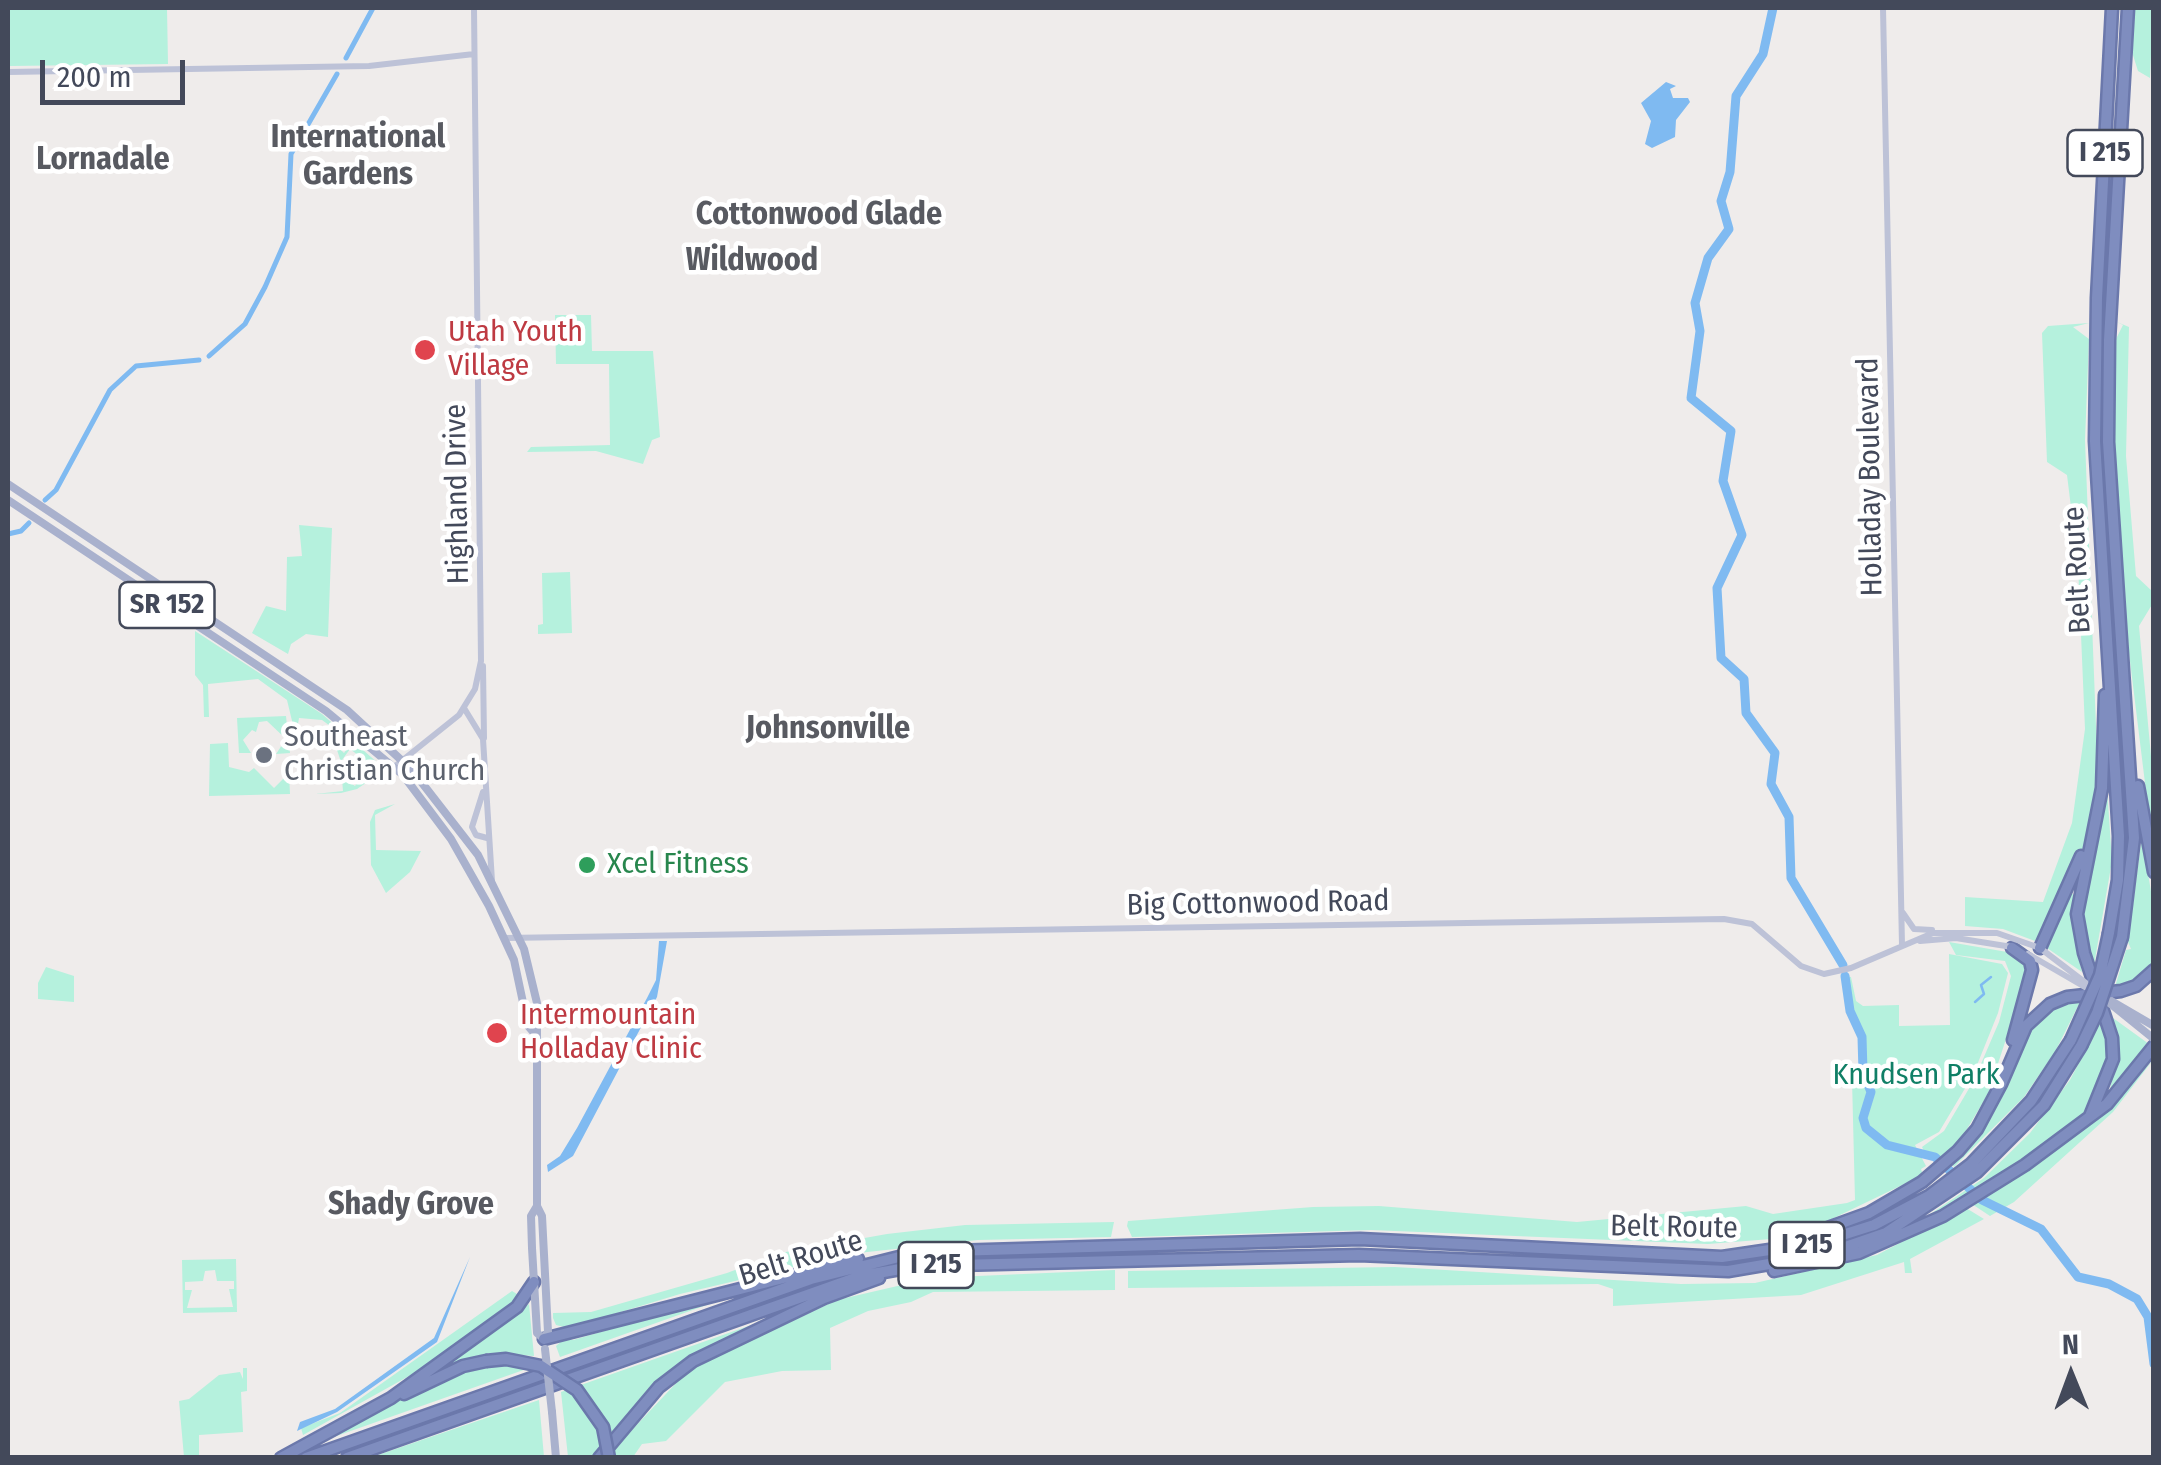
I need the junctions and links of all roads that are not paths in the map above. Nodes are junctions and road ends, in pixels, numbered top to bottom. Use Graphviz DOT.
graph roads {
  1 [pos="474,8"];
  2 [pos="1883,8"];
  3 [pos="2112,8"];
  4 [pos="2128,8"];
  5 [pos="474,54"];
  6 [pos="8,72"];
  7 [pos="2102,340"];
  8 [pos="8,484"];
  9 [pos="8,500"];
  10 [pos="2106,624"];
  11 [pos="482,654"];
  12 [pos="464,708"];
  13 [pos="2129,736"];
  14 [pos="484,739"];
  15 [pos="405,762"];
  16 [pos="396,770"];
  17 [pos="484,790"];
  18 [pos="2098,818"];
  19 [pos="488,838"];
  20 [pos="2154,872"];
  21 [pos="492,881"];
  22 [pos="1902,912"];
  23 [pos="1948,930"];
  24 [pos="505,938"];
  25 [pos="519,938"];
  26 [pos="1906,944"];
  27 [pos="2012,948"];
  28 [pos="2038,953"];
  29 [pos="2154,970"];
  30 [pos="2098,994"];
  31 [pos="2154,1026"];
  32 [pos="534,1033"];
  33 [pos="2154,1042"];
  34 [pos="2076,1043"];
  35 [pos="2154,1056"];
  36 [pos="2135,1072"];
  37 [pos="2001,1084"];
  38 [pos="2090,1116"];
  39 [pos="1932,1200"];
  40 [pos="536,1206"];
  41 [pos="919,1252"];
  42 [pos="1676,1256"];
  43 [pos="917,1266"];
  44 [pos="1728,1271"];
  45 [pos="534,1282"];
  46 [pos="544,1344"];
  47 [pos="374,1409"];
  48 [pos="281,1458"];
  49 [pos="306,1458"];
  50 [pos="347,1458"];
  51 [pos="556,1458"];
  52 [pos="600,1458"];
  53 [pos="609,1458"];
  1 -- 5 [label="main road, Highland Drive"];
  2 -- 22 [label="main road, Holladay Boulevard"];
  3 -- 7 [label="highway, Belt Route / I 215"];
  4 -- 7 [label="highway, Belt Route / I 215"];
  5 -- 6 [label="main road"];
  5 -- 11 [label="main road, Highland Drive"];
  7 -- 10 [label="highway, Belt Route / I 215"];
  7 -- 13 [label="highway, Belt Route / I 215"];
  8 -- 15 [label="main road, SR 152"];
  9 -- 16 [label="main road, SR 152"];
  10 -- 18 [label="highway"];
  10 -- 34 [label="highway, Belt Route / I 215, bridge"];
  11 -- 12 [label="main road, Highland Drive"];
  11 -- 14 [label="main road"];
  12 -- 14 [label="main road"];
  12 -- 15 [label="main road"];
  13 -- 20 [label="highway"];
  13 -- 34 [label="highway, Belt Route / I 215, bridge"];
  14 -- 17 [label="main road"];
  15 -- 16 [label="main road"];
  15 -- 21 [label="main road, SR 152"];
  16 -- 24 [label="main road, SR 152"];
  17 -- 19 [label="main road"];
  17 -- 19 [label="main road"];
  18 -- 28 [label="highway"];
  18 -- 30 [label="highway"];
  19 -- 21 [label="main road"];
  21 -- 25 [label="main road, SR 152"];
  22 -- 23 [label="main road"];
  22 -- 26 [label="main road, Holladay Boulevard"];
  23 -- 26 [label="main road"];
  23 -- 28 [label="main road"];
  24 -- 25 [label="main road"];
  24 -- 32 [label="main road, SR 152"];
  25 -- 26 [label="main road, Big Cottonwood Road"];
  25 -- 32 [label="main road, SR 152"];
  26 -- 27 [label="main road"];
  27 -- 28 [label="main road"];
  27 -- 37 [label="highway"];
  28 -- 30 [label="main road"];
  29 -- 30 [label="highway"];
  30 -- 31 [label="main road"];
  30 -- 33 [label="main road"];
  30 -- 37 [label="highway"];
  30 -- 38 [label="highway"];
  32 -- 40 [label="main road, SR 152"];
  33 -- 36 [label="highway"];
  34 -- 39 [label="highway, Belt Route / I 215"];
  35 -- 36 [label="highway"];
  36 -- 38 [label="highway"];
  37 -- 42 [label="highway"];
  38 -- 44 [label="highway"];
  39 -- 42 [label="highway, Belt Route / I 215"];
  39 -- 44 [label="highway, Belt Route / I 215"];
  40 -- 45 [label="main road, SR 152"];
  40 -- 46 [label="main road, SR 152"];
  41 -- 42 [label="highway, Belt Route / I 215"];
  41 -- 46 [label="highway"];
  41 -- 49 [label="highway, Belt Route / I 215"];
  43 -- 44 [label="highway, Belt Route / I 215"];
  43 -- 50 [label="highway, Belt Route / I 215"];
  43 -- 52 [label="highway"];
  45 -- 46 [label="main road, SR 152"];
  45 -- 47 [label="highway"];
  46 -- 51 [label="main road, SR 152, bridge"];
  47 -- 48 [label="highway"];
  47 -- 53 [label="highway, bridge"];
}
